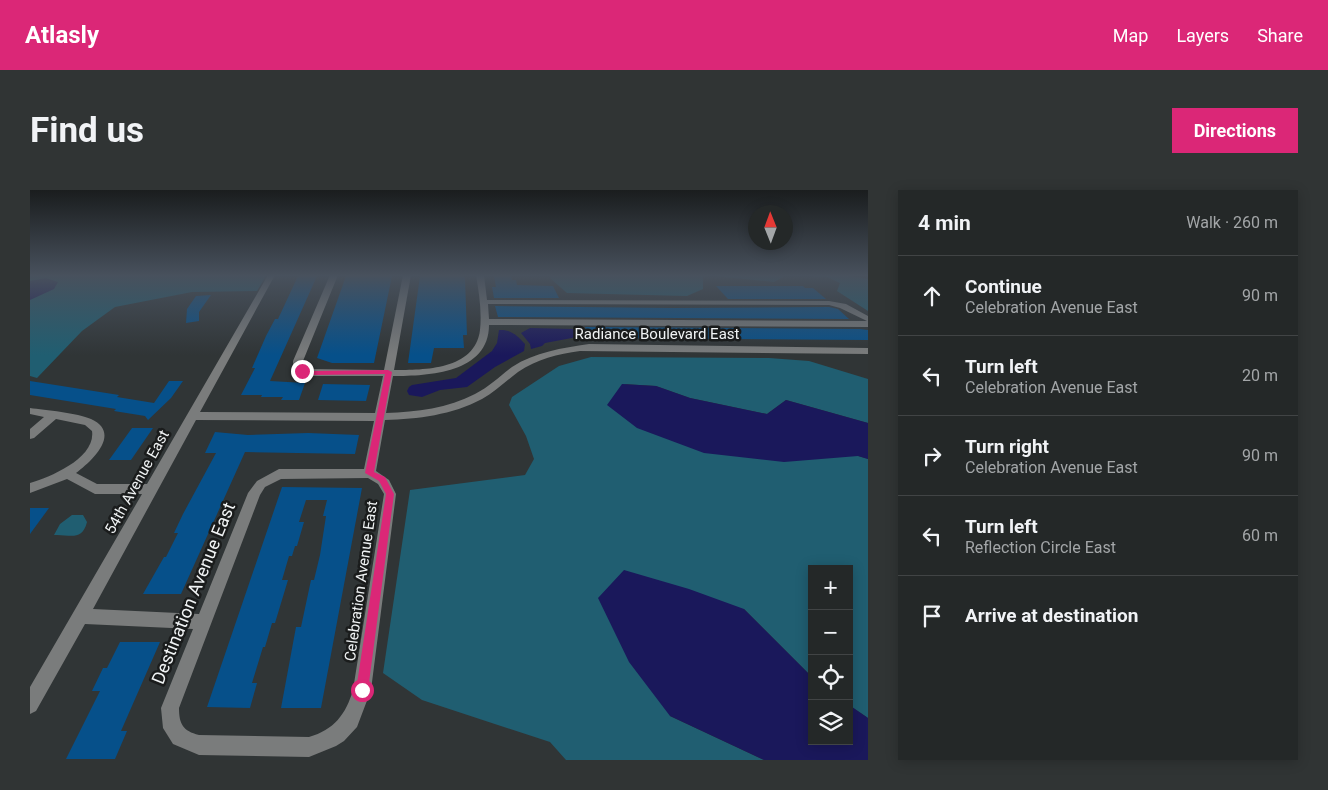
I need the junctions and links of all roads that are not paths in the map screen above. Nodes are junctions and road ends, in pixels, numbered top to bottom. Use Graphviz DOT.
graph roads {
  1 [pos="257,302"];
  2 [pos="323,302"];
  3 [pos="402,302"];
  4 [pos="484,302"];
  5 [pos="552,302"];
  6 [pos="690,302"];
  7 [pos="868,319"];
  8 [pos="485,322"];
  9 [pos="868,324"];
  10 [pos="868,351"];
  11 [pos="388,372"];
  12 [pos="30,411"];
  13 [pos="54,415"];
  14 [pos="192,416"];
  15 [pos="381,417"];
  16 [pos="30,435"];
  17 [pos="67,473"];
  18 [pos="369,473"];
  19 [pos="30,488"];
  20 [pos="152,488"];
  21 [pos="80,616"];
  22 [pos="203,622"];
  23 [pos="30,704"];
  24 [pos="172,727"];
  1 -- 14 [label="street, 54th Avenue East"];
  2 -- 11 [label="street"];
  3 -- 11 [label="street"];
  4 -- 5 [label="street"];
  4 -- 8 [label="street"];
  6 -- 7 [label="street"];
  8 -- 9 [label="street"];
  8 -- 11 [label="street"];
  10 -- 15 [label="street, Radiance Boulevard East"];
  11 -- 15 [label="street"];
  12 -- 13 [label="street"];
  13 -- 16 [label="street"];
  13 -- 17 [label="street"];
  14 -- 15 [label="street, Radiance Boulevard East"];
  14 -- 20 [label="street, 54th Avenue East"];
  15 -- 18 [label="street"];
  17 -- 19 [label="street"];
  17 -- 20 [label="street"];
  18 -- 22 [label="street, Destination Avenue East"];
  18 -- 24 [label="street, Celebration Avenue East"];
  20 -- 21 [label="street, 54th Avenue East"];
  21 -- 22 [label="street"];
  21 -- 23 [label="street, 54th Avenue East"];
  22 -- 24 [label="street, Destination Avenue East"];
}
